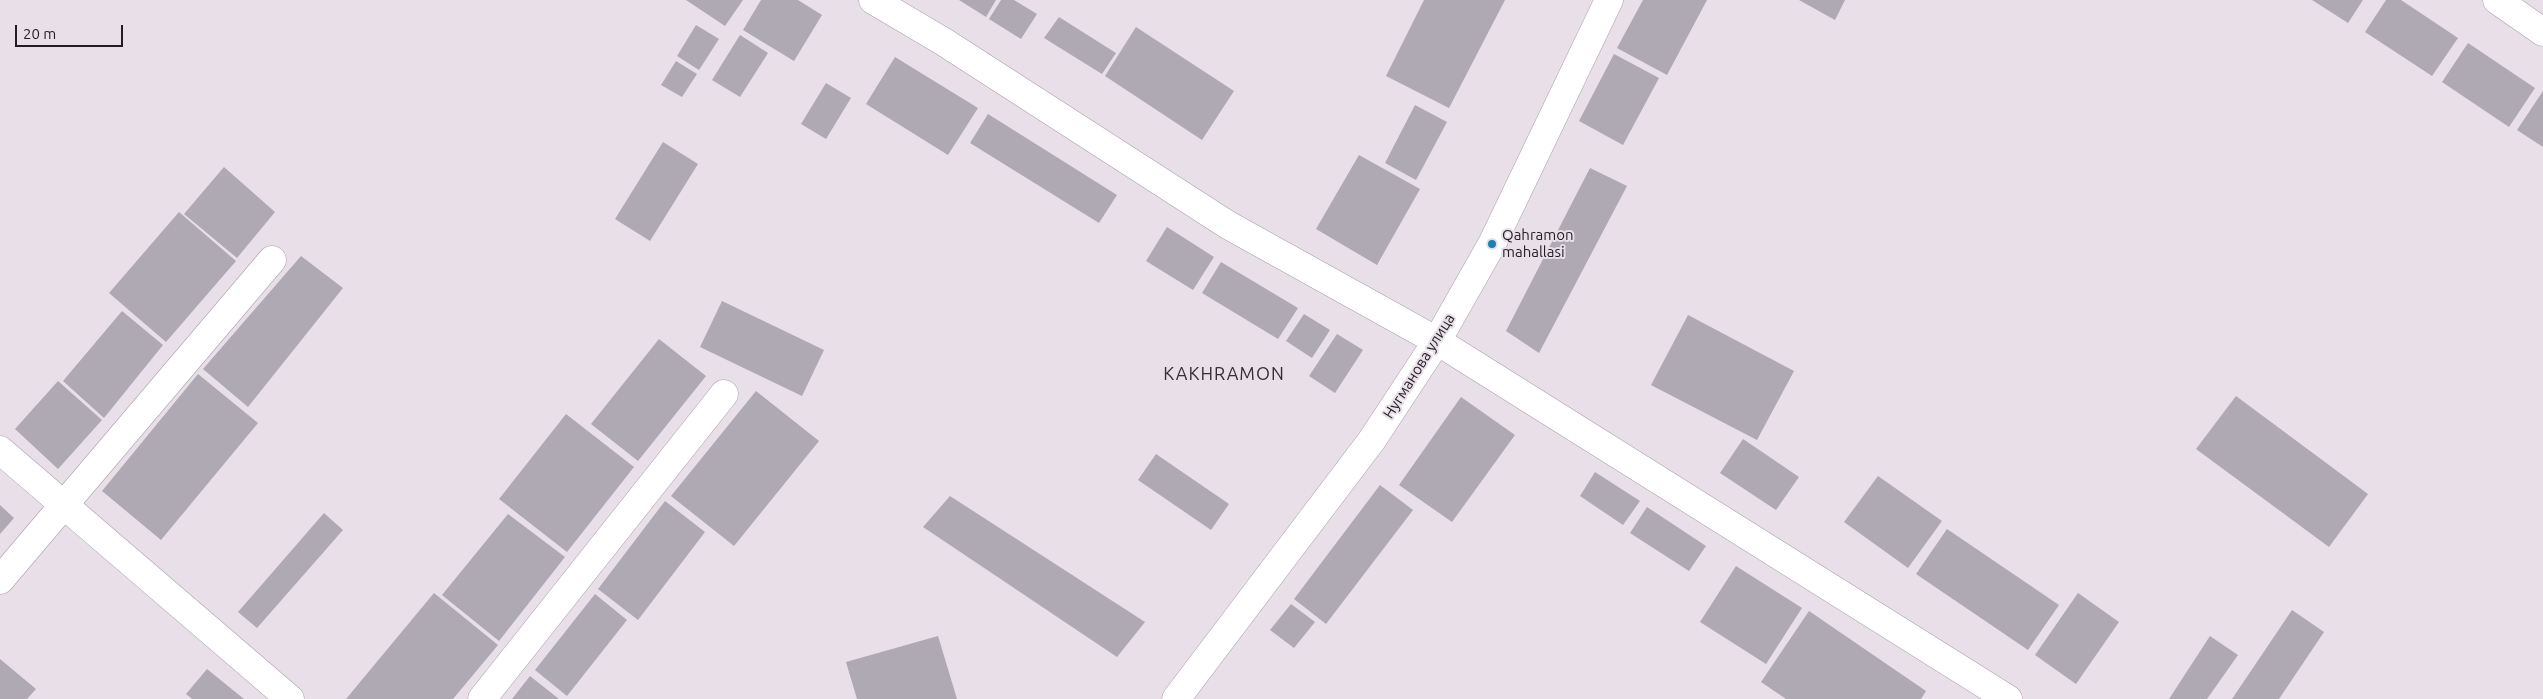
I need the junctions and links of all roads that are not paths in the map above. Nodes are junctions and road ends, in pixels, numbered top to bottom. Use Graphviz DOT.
graph roads {
  1 [pos="873,0"];
  2 [pos="1609,0"];
  3 [pos="2497,0"];
  4 [pos="2543,32"];
  5 [pos="272,260"];
  6 [pos="1438,341"];
  7 [pos="724,394"];
  8 [pos="0,450"];
  9 [pos="64,506"];
  10 [pos="0,580"];
  11 [pos="290,699"];
  12 [pos="482,699"];
  13 [pos="1176,699"];
  14 [pos="2008,699"];
  1 -- 6 [label="street"];
  2 -- 6 [label="street, Нугманова улица"];
  3 -- 4 [label="street"];
  5 -- 9 [label="street"];
  6 -- 13 [label="street, Нугманова улица"];
  6 -- 14 [label="street"];
  7 -- 12 [label="street"];
  8 -- 9 [label="street"];
  9 -- 10 [label="street"];
  9 -- 11 [label="street"];
}
